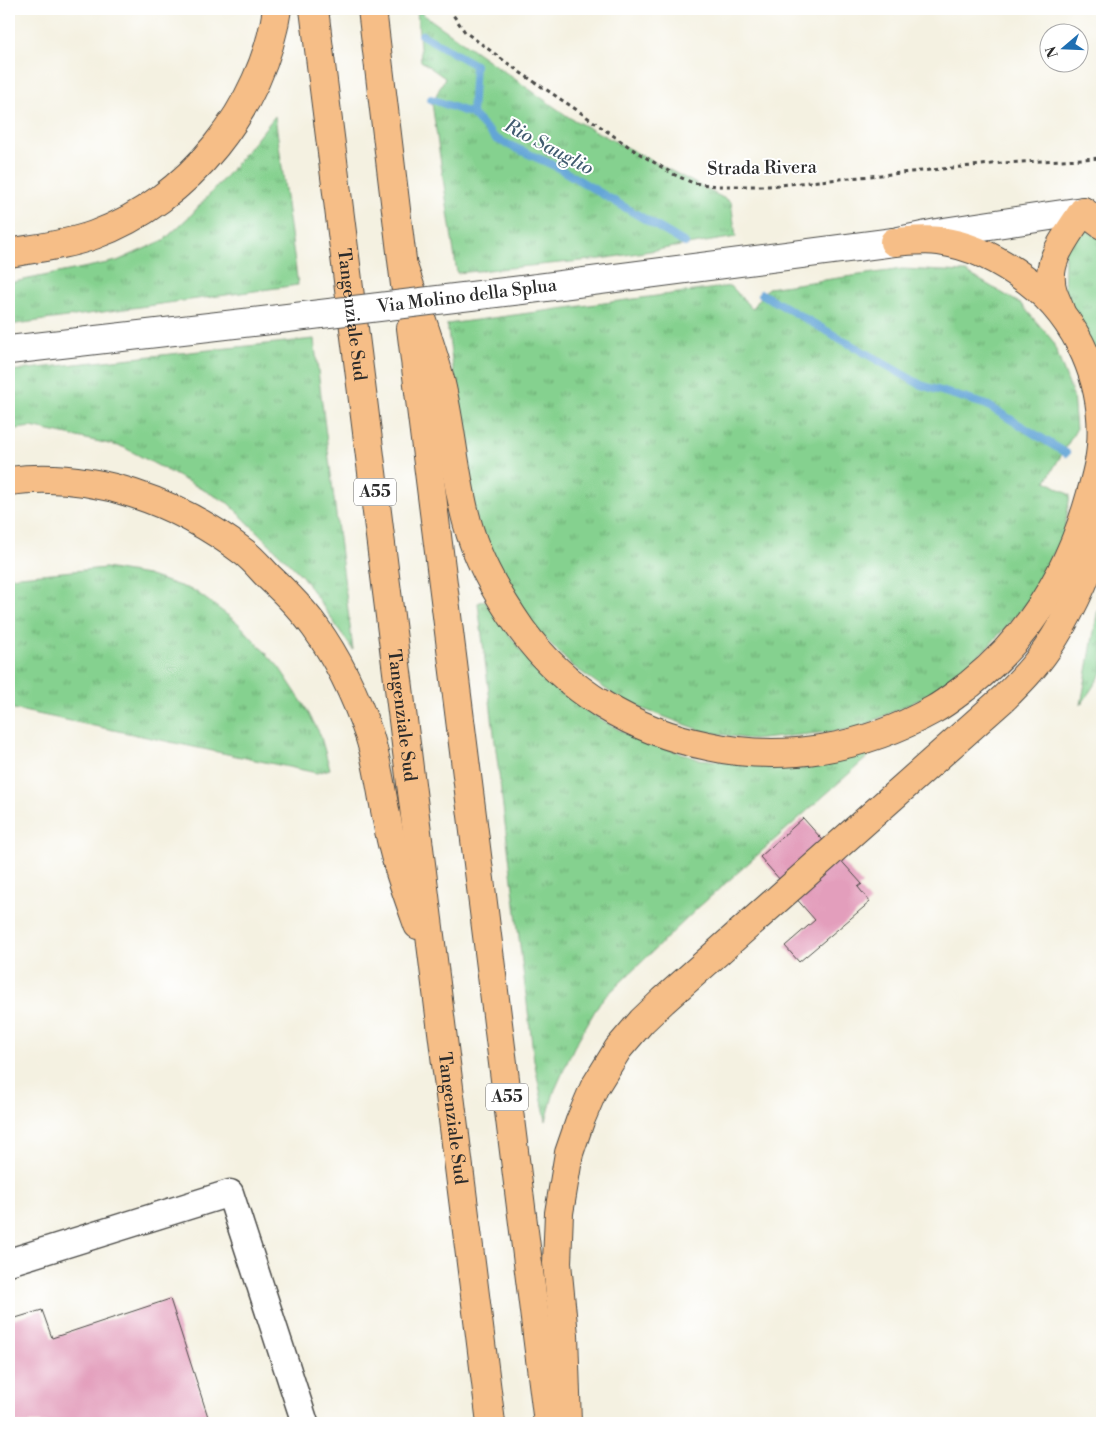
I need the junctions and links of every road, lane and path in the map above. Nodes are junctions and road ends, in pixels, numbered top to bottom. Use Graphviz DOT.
graph roads {
  1 [pos="278,9"];
  2 [pos="314,9"];
  3 [pos="372,9"];
  4 [pos="449,9"];
  5 [pos="1102,158"];
  6 [pos="1096,215"];
  7 [pos="894,242"];
  8 [pos="9,254"];
  9 [pos="403,266"];
  10 [pos="1062,314"];
  11 [pos="9,350"];
  12 [pos="9,481"];
  13 [pos="1102,535"];
  14 [pos="436,975"];
  15 [pos="9,1262"];
  16 [pos="305,1423"];
  17 [pos="491,1423"];
  18 [pos="548,1423"];
  19 [pos="567,1423"];
  1 -- 8 [label="highway"];
  2 -- 14 [label="highway, Tangenziale Sud / A55"];
  3 -- 9 [label="highway, A55"];
  4 -- 5 [label="path, Strada Rivera"];
  6 -- 7 [label="street, Via Molino della Splua"];
  6 -- 10 [label="highway"];
  7 -- 10 [label="highway"];
  7 -- 11 [label="street, Via Molino della Splua, bridge"];
  9 -- 10 [label="highway"];
  9 -- 18 [label="highway, A55"];
  12 -- 14 [label="highway"];
  13 -- 19 [label="highway"];
  14 -- 17 [label="highway, Tangenziale Sud / A55"];
  15 -- 16 [label="street"];
}
